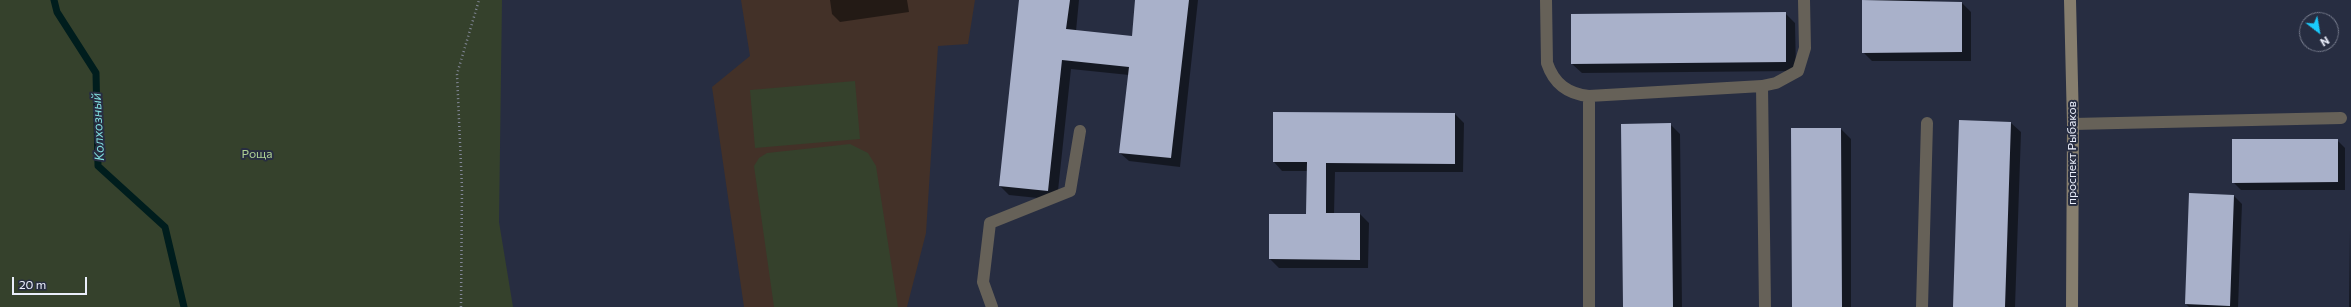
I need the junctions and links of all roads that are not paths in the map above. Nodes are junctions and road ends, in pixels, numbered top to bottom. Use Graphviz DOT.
graph roads {
  1 [pos="1546,0"];
  2 [pos="1804,0"];
  3 [pos="2070,0"];
  4 [pos="1762,86"];
  5 [pos="1589,96"];
  6 [pos="2341,118"];
  7 [pos="1927,123"];
  8 [pos="2073,124"];
  9 [pos="1080,132"];
  10 [pos="992,307"];
  11 [pos="1590,307"];
  12 [pos="1765,307"];
  13 [pos="1922,307"];
  14 [pos="2072,307"];
  1 -- 5 [label="lane"];
  2 -- 4 [label="lane"];
  3 -- 8 [label="main road, проспект Рыбаков"];
  4 -- 5 [label="lane"];
  4 -- 12 [label="lane"];
  5 -- 11 [label="lane"];
  6 -- 8 [label="lane"];
  7 -- 13 [label="lane"];
  8 -- 14 [label="main road, проспект Рыбаков"];
  9 -- 10 [label="lane"];
}
